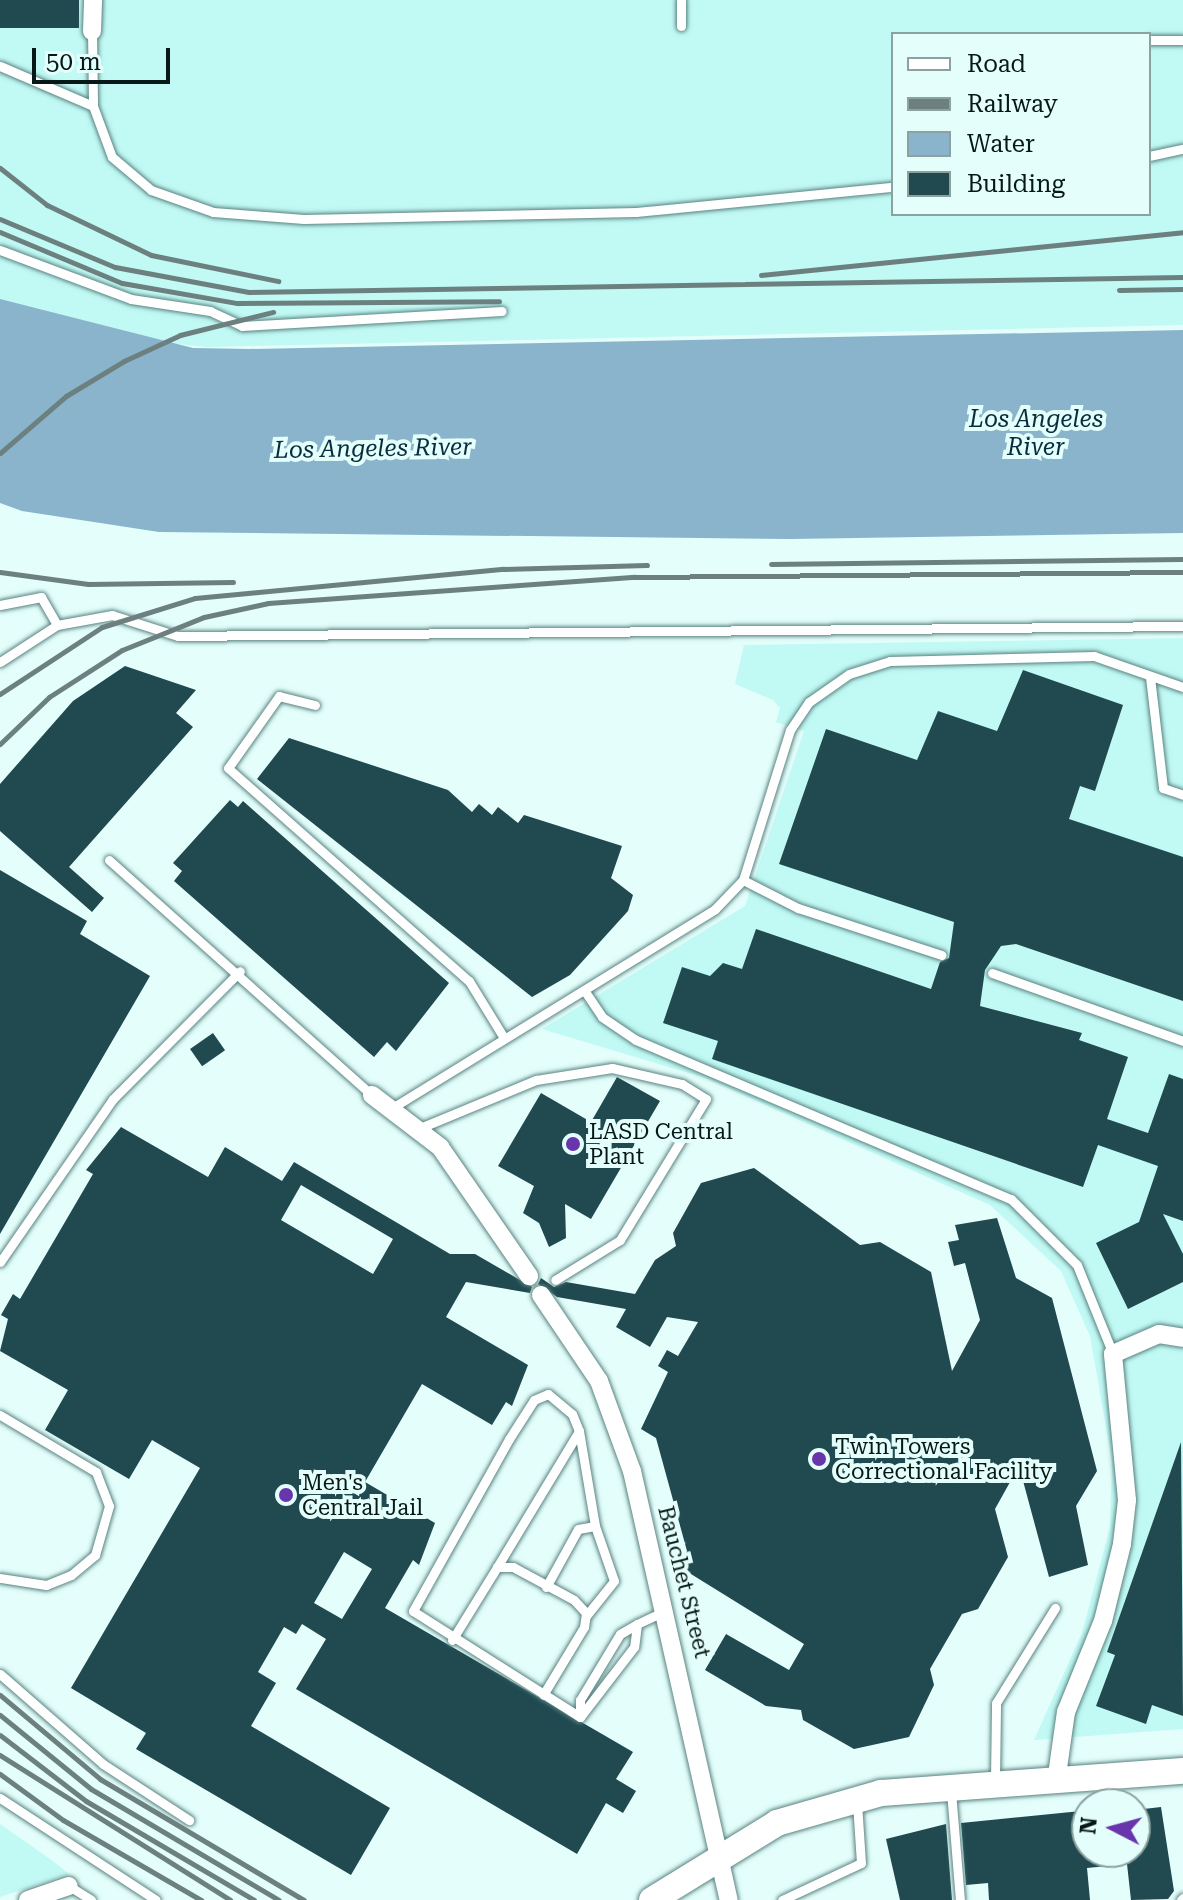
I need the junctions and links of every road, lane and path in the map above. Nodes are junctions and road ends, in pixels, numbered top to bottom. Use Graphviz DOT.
graph roads {
  1 [pos="93,0"];
  2 [pos="681,0"];
  3 [pos="681,26"];
  4 [pos="92,31"];
  5 [pos="1151,40"];
  6 [pos="1183,40"];
  7 [pos="0,66"];
  8 [pos="93,106"];
  9 [pos="1183,149"];
  10 [pos="1151,156"];
  11 [pos="891,187"];
  12 [pos="0,250"];
  13 [pos="502,311"];
  14 [pos="0,605"];
  15 [pos="57,625"];
  16 [pos="1183,626"];
  17 [pos="0,662"];
  18 [pos="1150,677"];
  19 [pos="1183,687"];
  20 [pos="315,705"];
  21 [pos="1183,795"];
  22 [pos="109,860"];
  23 [pos="743,880"];
  24 [pos="942,955"];
  25 [pos="240,971"];
  26 [pos="992,973"];
  27 [pos="584,990"];
  28 [pos="504,1038"];
  29 [pos="1183,1041"];
  30 [pos="372,1095"];
  31 [pos="392,1108"];
  32 [pos="420,1128"];
  33 [pos="0,1262"];
  34 [pos="529,1276"];
  35 [pos="555,1280"];
  36 [pos="541,1295"];
  37 [pos="1183,1338"];
  38 [pos="1113,1354"];
  39 [pos="0,1415"];
  40 [pos="579,1431"];
  41 [pos="595,1526"];
  42 [pos="497,1567"];
  43 [pos="0,1578"];
  44 [pos="546,1587"];
  45 [pos="1055,1608"];
  46 [pos="668,1609"];
  47 [pos="586,1616"];
  48 [pos="637,1624"];
  49 [pos="452,1640"];
  50 [pos="0,1674"];
  51 [pos="543,1695"];
  52 [pos="580,1717"];
  53 [pos="1183,1771"];
  54 [pos="1057,1775"];
  55 [pos="995,1779"];
  56 [pos="950,1783"];
  57 [pos="0,1798"];
  58 [pos="856,1800"];
  59 [pos="189,1820"];
  60 [pos="718,1854"];
  61 [pos="69,1886"];
  62 [pos="28,1900"];
  63 [pos="91,1900"];
  64 [pos="156,1900"];
  65 [pos="652,1900"];
  66 [pos="729,1900"];
  67 [pos="782,1900"];
  68 [pos="960,1900"];
  1 -- 4 [label="street"];
  2 -- 3 [label="lane"];
  4 -- 8 [label="lane"];
  5 -- 6 [label="lane"];
  7 -- 8 [label="lane"];
  8 -- 11 [label="lane"];
  9 -- 10 [label="lane"];
  12 -- 13 [label="lane"];
  14 -- 15 [label="lane"];
  15 -- 16 [label="lane"];
  15 -- 17 [label="lane"];
  18 -- 19 [label="lane"];
  18 -- 21 [label="lane"];
  18 -- 23 [label="lane"];
  20 -- 28 [label="lane"];
  22 -- 25 [label="lane"];
  23 -- 24 [label="lane"];
  23 -- 27 [label="lane"];
  25 -- 30 [label="lane"];
  25 -- 33 [label="lane"];
  26 -- 29 [label="lane"];
  27 -- 28 [label="lane"];
  27 -- 38 [label="lane"];
  28 -- 31 [label="lane"];
  30 -- 31 [label="street"];
  31 -- 32 [label="street"];
  32 -- 34 [label="street"];
  32 -- 35 [label="lane"];
  36 -- 46 [label="street, Bauchet Street"];
  37 -- 38 [label="street"];
  38 -- 54 [label="street"];
  39 -- 43 [label="lane"];
  40 -- 41 [label="lane"];
  40 -- 42 [label="lane"];
  40 -- 49 [label="lane"];
  41 -- 44 [label="lane"];
  41 -- 47 [label="lane"];
  42 -- 44 [label="lane"];
  42 -- 49 [label="lane"];
  44 -- 47 [label="lane"];
  45 -- 55 [label="lane"];
  46 -- 48 [label="lane"];
  46 -- 60 [label="street, Bauchet Street"];
  47 -- 51 [label="lane"];
  48 -- 52 [label="lane"];
  48 -- 52 [label="lane"];
  49 -- 51 [label="lane"];
  50 -- 59 [label="lane"];
  51 -- 52 [label="lane"];
  53 -- 54 [label="main road"];
  54 -- 55 [label="main road"];
  55 -- 56 [label="main road"];
  56 -- 58 [label="main road"];
  56 -- 68 [label="lane"];
  57 -- 64 [label="lane"];
  58 -- 60 [label="main road"];
  58 -- 67 [label="lane"];
  60 -- 65 [label="main road"];
  60 -- 66 [label="street, Bauchet Street"];
  61 -- 62 [label="street"];
  61 -- 63 [label="lane"];
}
